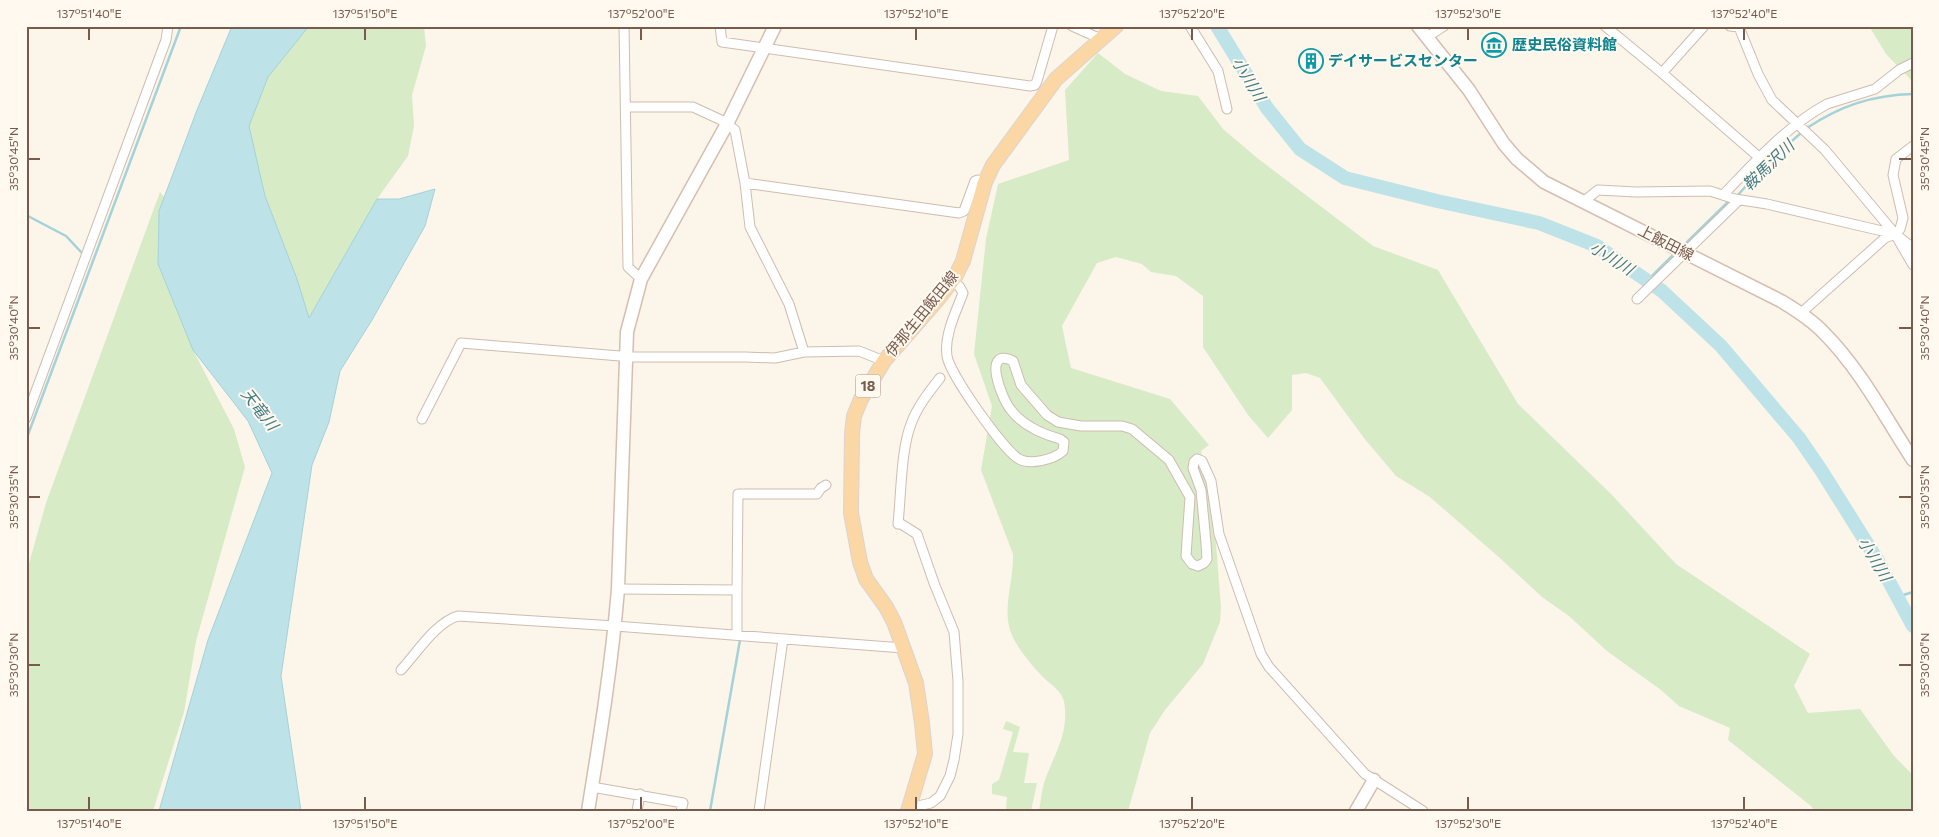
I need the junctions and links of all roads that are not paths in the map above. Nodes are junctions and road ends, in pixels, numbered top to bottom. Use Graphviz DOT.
graph roads {
  1 [pos="168,26"];
  2 [pos="624,26"];
  3 [pos="720,26"];
  4 [pos="775,26"];
  5 [pos="1053,26"];
  6 [pos="1072,26"];
  7 [pos="1116,26"];
  8 [pos="1190,26"];
  9 [pos="1418,26"];
  10 [pos="1444,26"];
  11 [pos="1605,26"];
  12 [pos="1704,26"];
  13 [pos="1730,26"];
  14 [pos="1427,37"];
  15 [pos="1101,39"];
  16 [pos="763,49"];
  17 [pos="1913,63"];
  18 [pos="1662,73"];
  19 [pos="626,107"];
  20 [pos="1226,109"];
  21 [pos="727,124"];
  22 [pos="1798,126"];
  23 [pos="1913,146"];
  24 [pos="1760,158"];
  25 [pos="985,182"];
  26 [pos="745,184"];
  27 [pos="1724,194"];
  28 [pos="1739,200"];
  29 [pos="1583,202"];
  30 [pos="1896,234"];
  31 [pos="1684,252"];
  32 [pos="1913,252"];
  33 [pos="1913,265"];
  34 [pos="641,279"];
  35 [pos="959,286"];
  36 [pos="1638,298"];
  37 [pos="1801,313"];
  38 [pos="804,352"];
  39 [pos="626,356"];
  40 [pos="884,361"];
  41 [pos="940,378"];
  42 [pos="26,418"];
  43 [pos="422,419"];
  44 [pos="1913,460"];
  45 [pos="826,485"];
  46 [pos="618,589"];
  47 [pos="737,590"];
  48 [pos="615,626"];
  49 [pos="737,635"];
  50 [pos="783,639"];
  51 [pos="903,648"];
  52 [pos="401,670"];
  53 [pos="1374,780"];
  54 [pos="592,787"];
  55 [pos="640,794"];
  56 [pos="909,809"];
  57 [pos="588,811"];
  58 [pos="637,811"];
  59 [pos="682,811"];
  60 [pos="759,811"];
  61 [pos="1356,811"];
  62 [pos="1423,811"];
  1 -- 42 [label="street"];
  2 -- 19 [label="street"];
  3 -- 16 [label="street"];
  4 -- 16 [label="street"];
  5 -- 16 [label="street"];
  6 -- 15 [label="street"];
  7 -- 15 [label="main road, 伊那生田飯田線 / 18"];
  8 -- 20 [label="street"];
  9 -- 14 [label="street, 上飯田線"];
  10 -- 14 [label="street"];
  11 -- 18 [label="street"];
  12 -- 18 [label="street"];
  13 -- 22 [label="street"];
  14 -- 29 [label="street, 上飯田線"];
  15 -- 25 [label="main road, 伊那生田飯田線 / 18"];
  16 -- 21 [label="street"];
  17 -- 22 [label="street"];
  18 -- 24 [label="street"];
  19 -- 21 [label="street"];
  19 -- 34 [label="street"];
  21 -- 26 [label="street"];
  21 -- 34 [label="street"];
  22 -- 24 [label="street"];
  22 -- 30 [label="street"];
  23 -- 30 [label="street"];
  24 -- 27 [label="street"];
  25 -- 26 [label="street"];
  25 -- 40 [label="main road, 伊那生田飯田線 / 18"];
  26 -- 38 [label="street"];
  27 -- 28 [label="street"];
  27 -- 29 [label="street"];
  28 -- 30 [label="street"];
  28 -- 31 [label="street"];
  29 -- 31 [label="street, 上飯田線"];
  30 -- 32 [label="street"];
  30 -- 33 [label="street"];
  30 -- 37 [label="street"];
  31 -- 36 [label="street"];
  31 -- 37 [label="street, 上飯田線"];
  34 -- 39 [label="street"];
  35 -- 53 [label="street"];
  37 -- 44 [label="street, 上飯田線"];
  38 -- 39 [label="street"];
  38 -- 40 [label="street"];
  39 -- 43 [label="street"];
  39 -- 46 [label="street"];
  40 -- 51 [label="main road, 伊那生田飯田線 / 18"];
  41 -- 56 [label="street"];
  45 -- 47 [label="street"];
  46 -- 47 [label="street"];
  46 -- 48 [label="street"];
  47 -- 49 [label="street"];
  48 -- 49 [label="street"];
  48 -- 52 [label="street"];
  48 -- 54 [label="street"];
  49 -- 50 [label="street"];
  50 -- 51 [label="street"];
  50 -- 60 [label="street"];
  51 -- 56 [label="main road, 伊那生田飯田線 / 18"];
  53 -- 61 [label="street"];
  53 -- 62 [label="street"];
  54 -- 55 [label="street"];
  54 -- 57 [label="street"];
  55 -- 58 [label="street"];
  55 -- 59 [label="street"];
}
